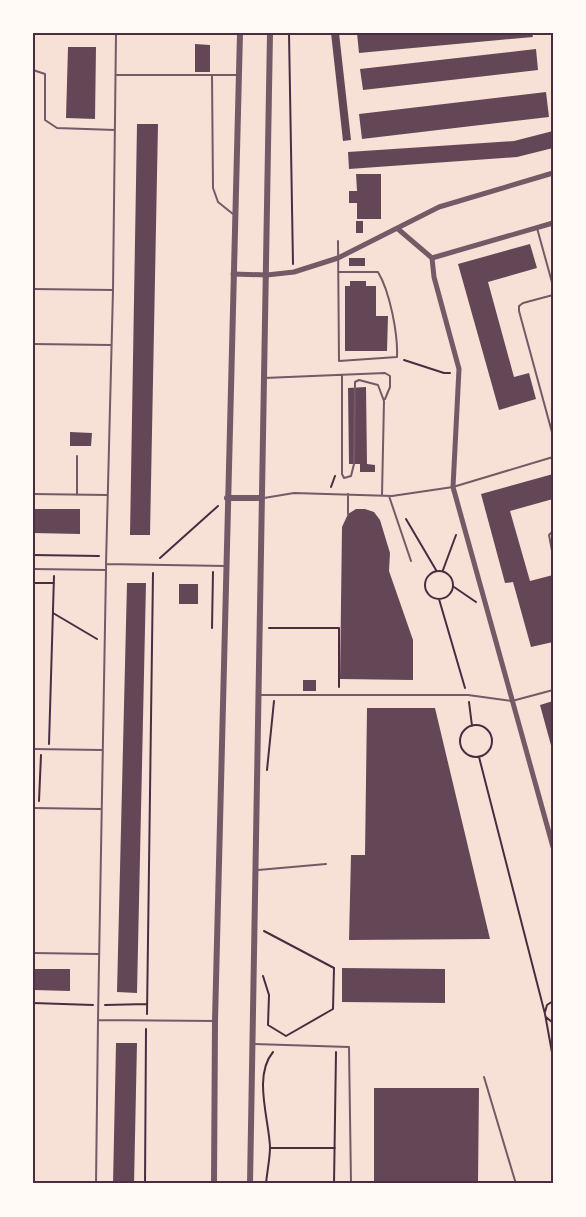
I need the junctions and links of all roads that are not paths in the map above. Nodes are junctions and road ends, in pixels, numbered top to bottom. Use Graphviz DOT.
graph roads {
  1 [pos="116,33"];
  2 [pos="240,33"];
  3 [pos="270,33"];
  4 [pos="33,70"];
  5 [pos="116,75"];
  6 [pos="212,75"];
  7 [pos="239,75"];
  8 [pos="115,130"];
  9 [pos="553,173"];
  10 [pos="234,216"];
  11 [pos="553,223"];
  12 [pos="399,228"];
  13 [pos="537,228"];
  14 [pos="338,241"];
  15 [pos="338,258"];
  16 [pos="432,258"];
  17 [pos="338,272"];
  18 [pos="233,274"];
  19 [pos="267,275"];
  20 [pos="553,286"];
  21 [pos="33,290"];
  22 [pos="113,290"];
  23 [pos="553,295"];
  24 [pos="33,344"];
  25 [pos="112,345"];
  26 [pos="342,375"];
  27 [pos="264,378"];
  28 [pos="384,400"];
  29 [pos="552,430"];
  30 [pos="553,436"];
  31 [pos="76,456"];
  32 [pos="553,457"];
  33 [pos="453,488"];
  34 [pos="33,494"];
  35 [pos="348,494"];
  36 [pos="76,495"];
  37 [pos="107,495"];
  38 [pos="382,495"];
  39 [pos="389,496"];
  40 [pos="227,498"];
  41 [pos="262,498"];
  42 [pos="348,514"];
  43 [pos="553,531"];
  44 [pos="553,556"];
  45 [pos="411,561"];
  46 [pos="106,564"];
  47 [pos="226,566"];
  48 [pos="33,569"];
  49 [pos="106,570"];
  50 [pos="553,690"];
  51 [pos="258,695"];
  52 [pos="512,701"];
  53 [pos="33,749"];
  54 [pos="103,750"];
  55 [pos="33,808"];
  56 [pos="101,809"];
  57 [pos="553,847"];
  58 [pos="326,864"];
  59 [pos="255,870"];
  60 [pos="33,953"];
  61 [pos="99,954"];
  62 [pos="98,1020"];
  63 [pos="215,1021"];
  64 [pos="253,1044"];
  65 [pos="484,1077"];
  66 [pos="96,1184"];
  67 [pos="214,1184"];
  68 [pos="250,1184"];
  69 [pos="351,1184"];
  70 [pos="516,1184"];
  1 -- 5 [label="lane"];
  2 -- 7 [label="street"];
  3 -- 19 [label="street"];
  4 -- 8 [label="lane"];
  5 -- 6 [label="lane"];
  5 -- 8 [label="lane"];
  6 -- 7 [label="lane"];
  6 -- 10 [label="lane"];
  7 -- 10 [label="street"];
  8 -- 22 [label="lane"];
  9 -- 12 [label="street"];
  10 -- 18 [label="street"];
  11 -- 13 [label="street"];
  12 -- 15 [label="street"];
  12 -- 16 [label="street"];
  13 -- 16 [label="street"];
  13 -- 20 [label="lane"];
  14 -- 15 [label="lane"];
  15 -- 17 [label="lane"];
  15 -- 19 [label="street"];
  16 -- 33 [label="street"];
  17 -- 17 [label="lane"];
  18 -- 19 [label="street"];
  18 -- 40 [label="street"];
  19 -- 27 [label="street"];
  21 -- 22 [label="lane"];
  22 -- 25 [label="lane"];
  23 -- 29 [label="lane"];
  24 -- 25 [label="lane"];
  25 -- 37 [label="lane"];
  26 -- 27 [label="lane"];
  26 -- 28 [label="lane"];
  26 -- 28 [label="lane"];
  27 -- 41 [label="street"];
  28 -- 38 [label="lane"];
  29 -- 30 [label="lane"];
  31 -- 36 [label="lane"];
  32 -- 33 [label="lane"];
  33 -- 39 [label="lane"];
  33 -- 52 [label="street"];
  34 -- 36 [label="lane"];
  35 -- 38 [label="lane"];
  35 -- 41 [label="lane"];
  35 -- 42 [label="lane"];
  36 -- 37 [label="lane"];
  37 -- 46 [label="lane"];
  38 -- 39 [label="lane"];
  39 -- 45 [label="lane"];
  40 -- 41 [label="street"];
  40 -- 47 [label="street"];
  41 -- 51 [label="street"];
  43 -- 44 [label="lane"];
  46 -- 47 [label="lane"];
  46 -- 49 [label="lane"];
  47 -- 63 [label="street"];
  48 -- 49 [label="lane"];
  49 -- 54 [label="lane"];
  50 -- 52 [label="lane"];
  51 -- 52 [label="lane"];
  51 -- 59 [label="street"];
  52 -- 57 [label="street"];
  53 -- 54 [label="lane"];
  54 -- 56 [label="lane"];
  55 -- 56 [label="lane"];
  56 -- 61 [label="lane"];
  58 -- 59 [label="lane"];
  59 -- 64 [label="street"];
  60 -- 61 [label="lane"];
  61 -- 62 [label="lane"];
  62 -- 63 [label="lane"];
  62 -- 66 [label="lane"];
  63 -- 67 [label="street"];
  64 -- 68 [label="street"];
  64 -- 69 [label="lane"];
  65 -- 70 [label="lane"];
}
